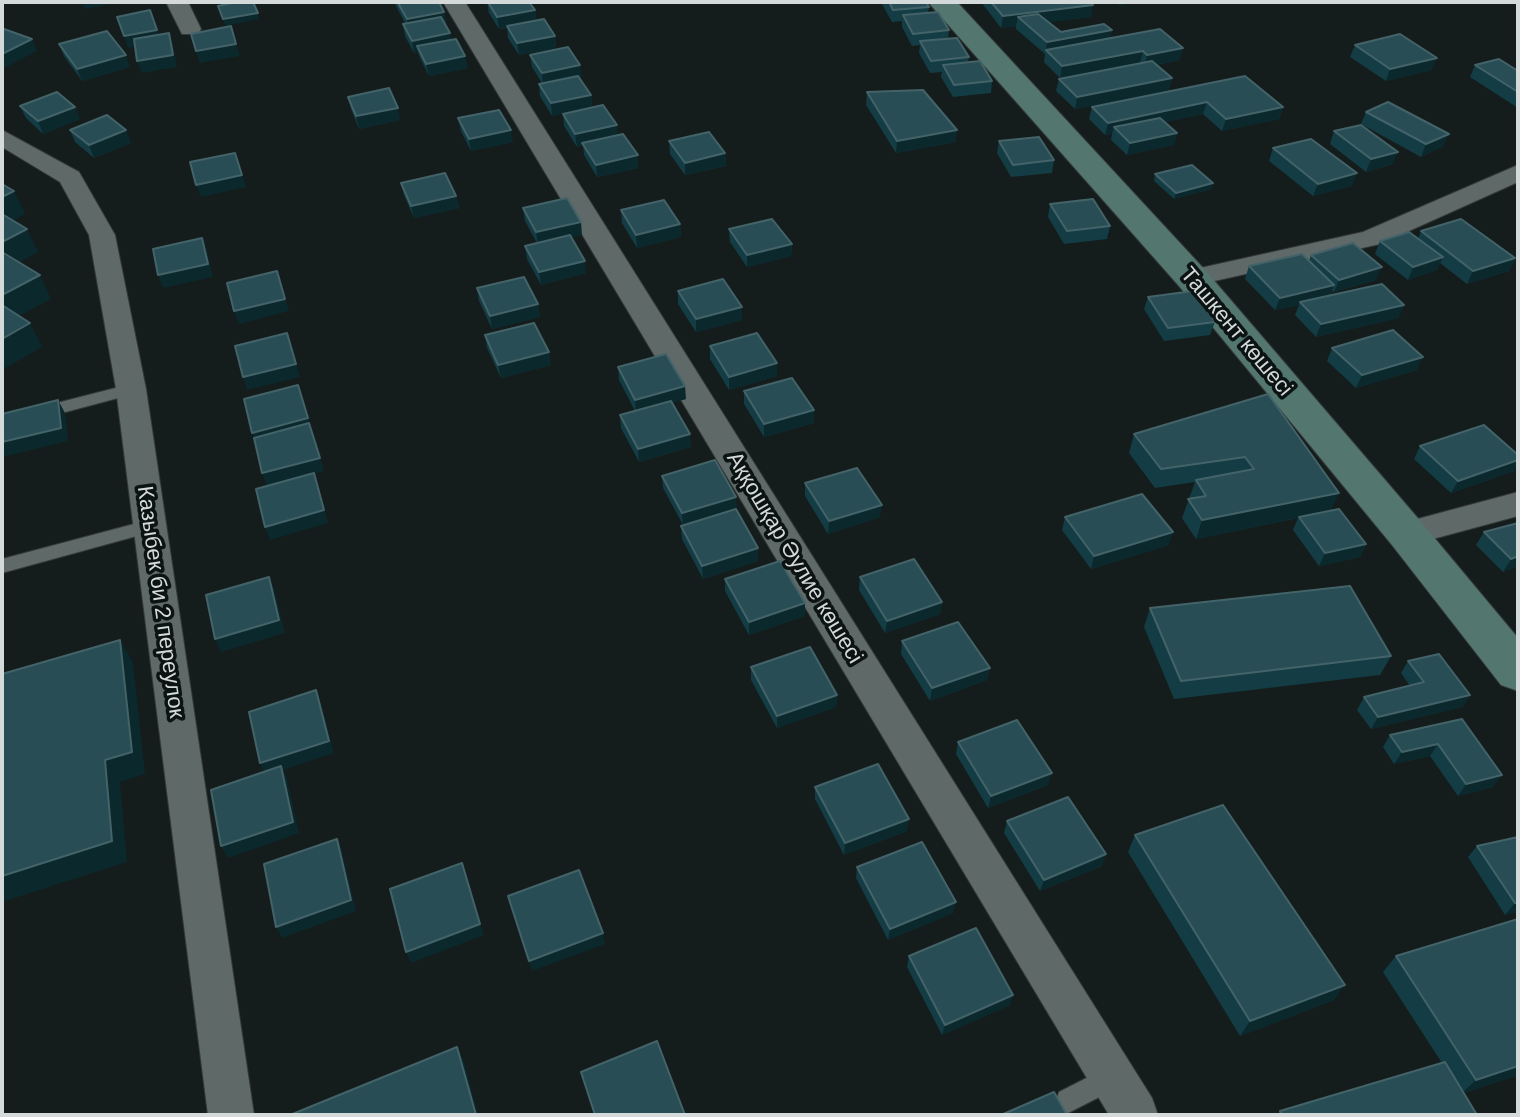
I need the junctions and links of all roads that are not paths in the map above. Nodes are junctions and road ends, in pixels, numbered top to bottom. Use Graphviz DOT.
graph roads {
  1 [pos="177,2"];
  2 [pos="454,2"];
  3 [pos="942,2"];
  4 [pos="190,29"];
  5 [pos="2,137"];
  6 [pos="1518,173"];
  7 [pos="1192,278"];
  8 [pos="131,389"];
  9 [pos="2,423"];
  10 [pos="1518,504"];
  11 [pos="149,526"];
  12 [pos="1407,534"];
  13 [pos="2,566"];
  14 [pos="1518,672"];
  15 [pos="1112,1077"];
  16 [pos="1068,1101"];
  17 [pos="231,1115"];
  18 [pos="1135,1115"];
  1 -- 4 [label="street"];
  2 -- 15 [label="street, Аққошқар Әулие көшесі"];
  3 -- 7 [label="main road, Ташкент көшесі"];
  5 -- 8 [label="street, Казыбек би 2 переулок"];
  6 -- 7 [label="street"];
  7 -- 12 [label="main road, Ташкент көшесі"];
  8 -- 9 [label="lane"];
  8 -- 11 [label="street, Казыбек би 2 переулок"];
  10 -- 12 [label="street"];
  11 -- 13 [label="lane"];
  11 -- 17 [label="street, Казыбек би 2 переулок"];
  12 -- 14 [label="main road, Ташкент көшесі"];
  15 -- 16 [label="lane"];
  15 -- 18 [label="street, Аққошқар Әулие көшесі"];
}
